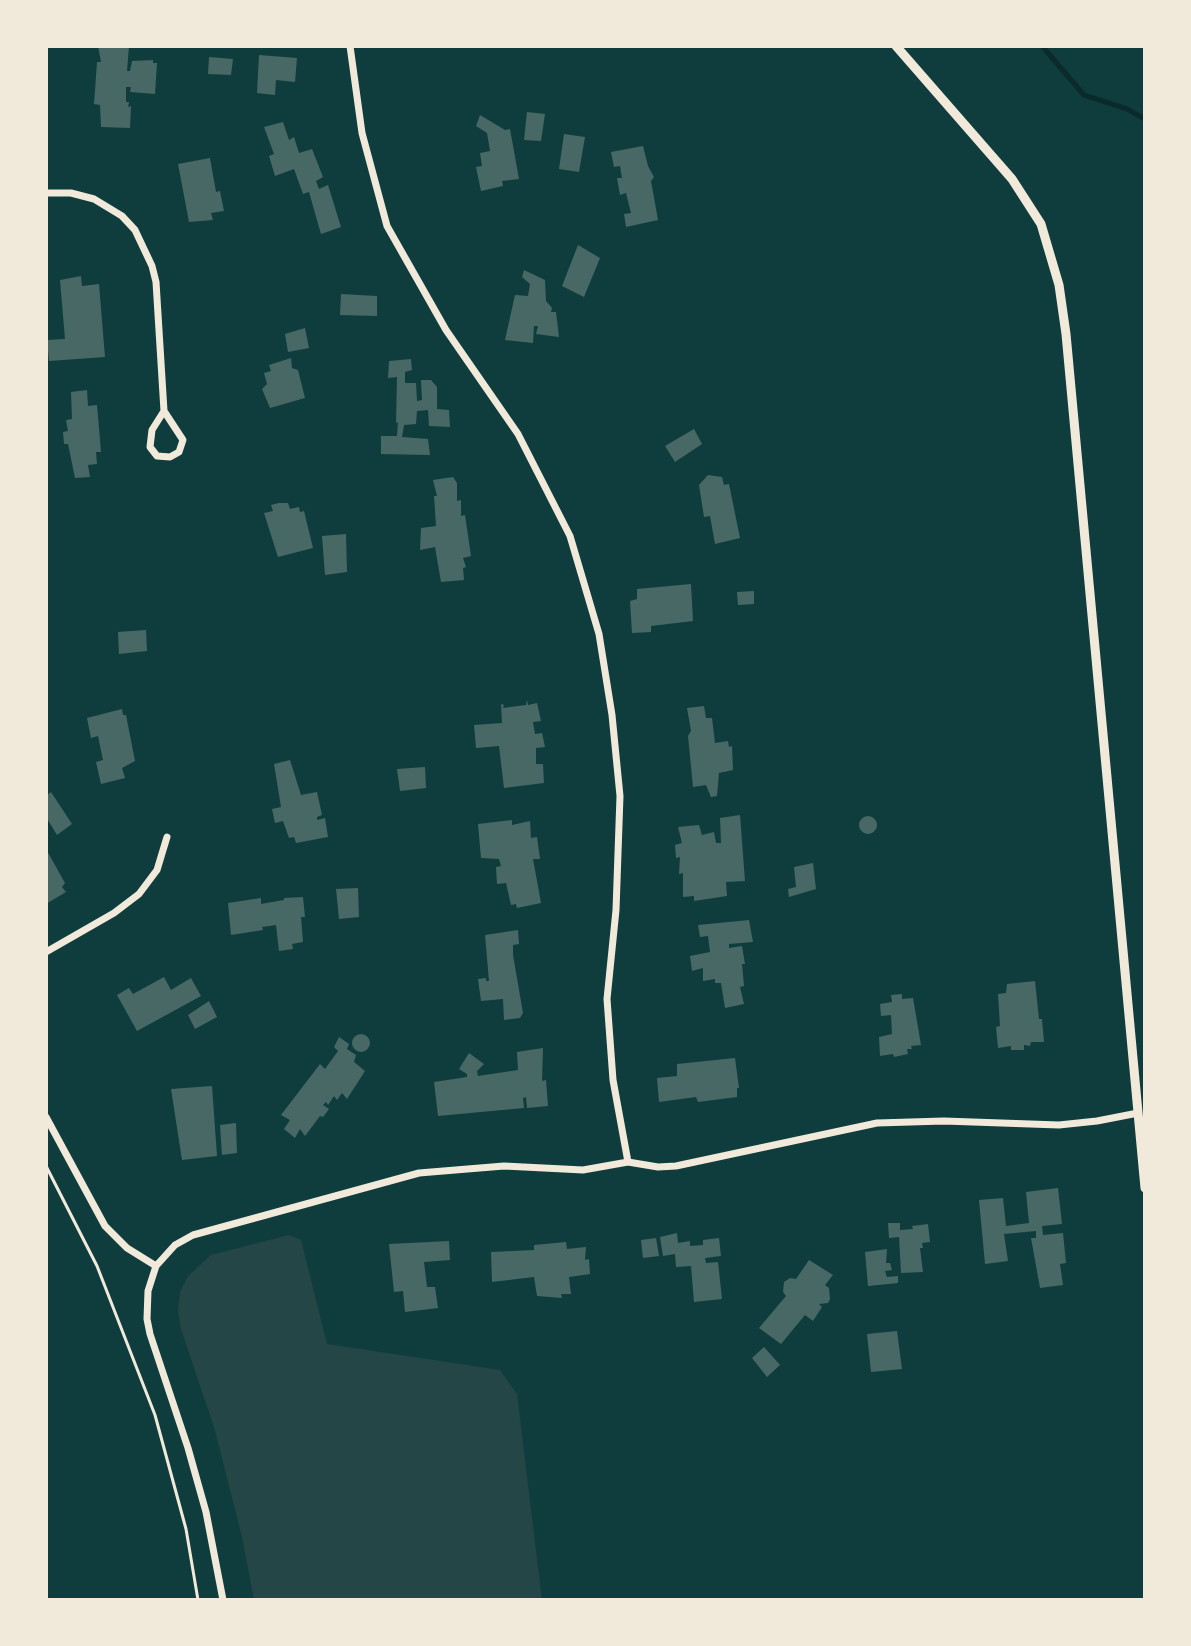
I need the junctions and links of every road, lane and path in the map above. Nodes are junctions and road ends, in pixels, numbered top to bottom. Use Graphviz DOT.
graph roads {
  1 [pos="350,46"];
  2 [pos="896,46"];
  3 [pos="46,193"];
  4 [pos="164,411"];
  5 [pos="167,837"];
  6 [pos="46,952"];
  7 [pos="1138,1113"];
  8 [pos="46,1117"];
  9 [pos="628,1162"];
  10 [pos="46,1166"];
  11 [pos="1145,1188"];
  12 [pos="156,1266"];
  13 [pos="198,1600"];
  14 [pos="223,1600"];
  1 -- 9 [label="street"];
  2 -- 7 [label="street"];
  3 -- 4 [label="street"];
  4 -- 4 [label="street"];
  5 -- 6 [label="street"];
  7 -- 9 [label="street"];
  7 -- 11 [label="street"];
  8 -- 12 [label="street"];
  9 -- 12 [label="street"];
  10 -- 13 [label="path"];
  12 -- 14 [label="street"];
}
